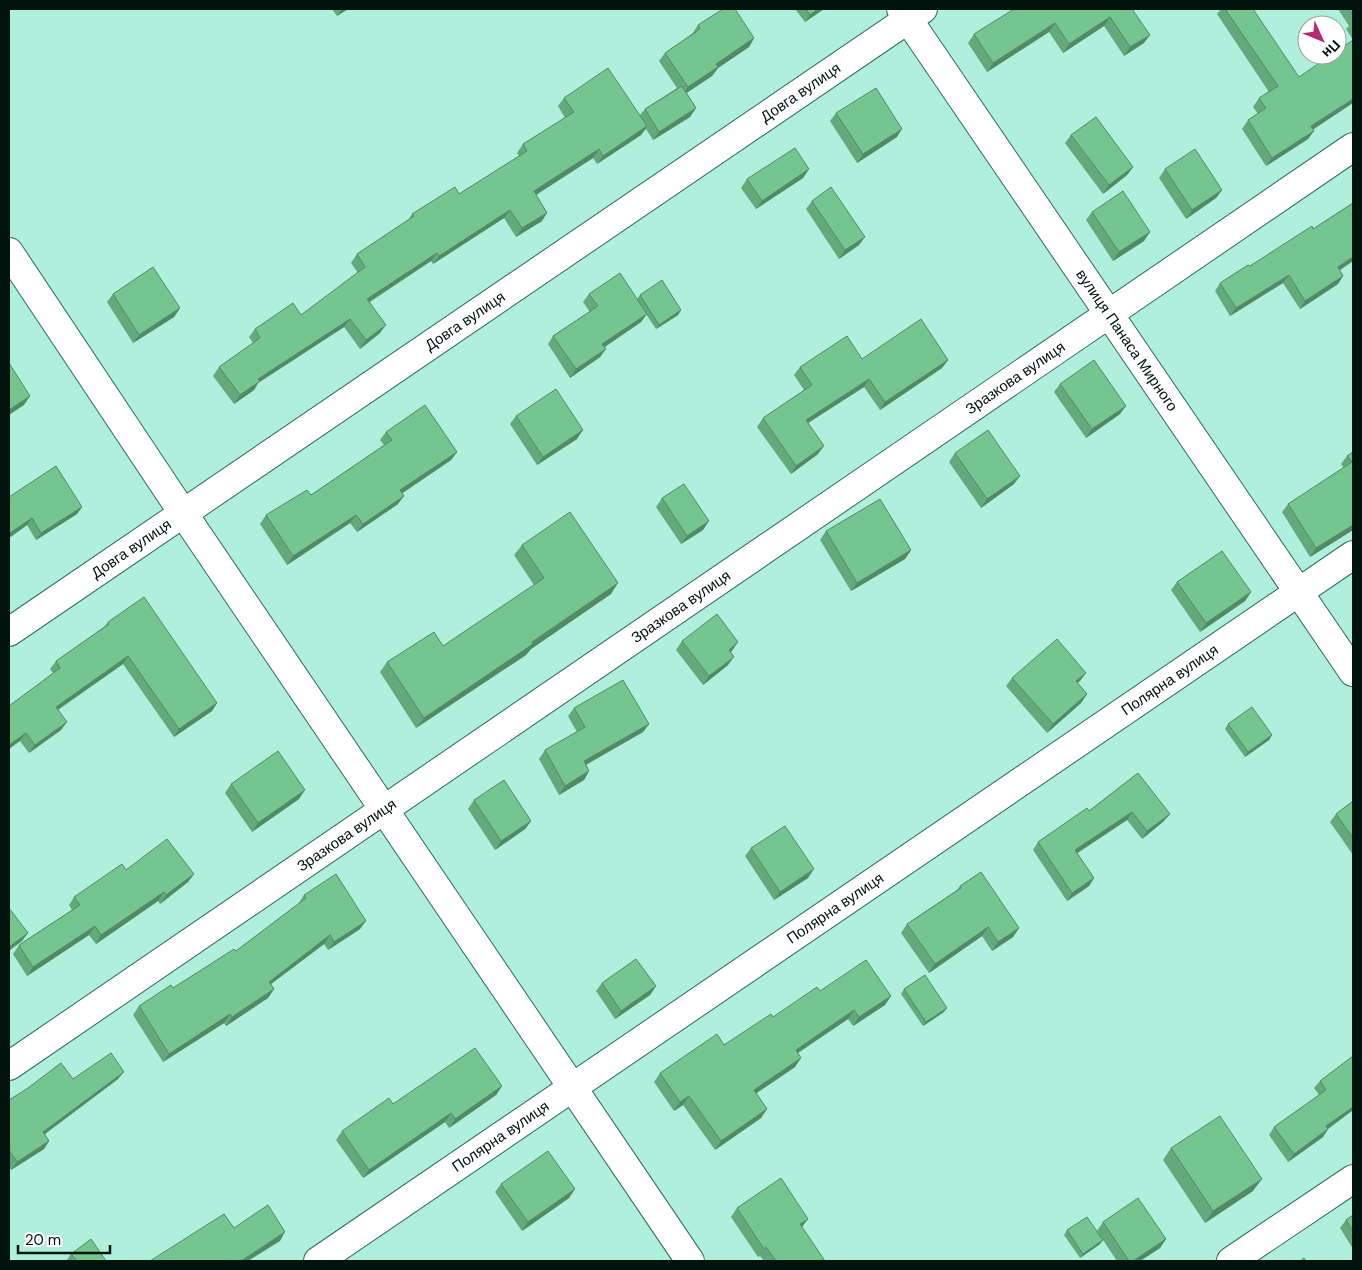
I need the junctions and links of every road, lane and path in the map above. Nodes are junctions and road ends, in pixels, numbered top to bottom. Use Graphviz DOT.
graph roads {
  1 [pos="911,12"];
  2 [pos="1353,147"];
  3 [pos="9,252"];
  4 [pos="1109,314"];
  5 [pos="183,513"];
  6 [pos="1353,555"];
  7 [pos="1299,592"];
  8 [pos="9,632"];
  9 [pos="1353,672"];
  10 [pos="383,809"];
  11 [pos="9,1066"];
  12 [pos="572,1088"];
  13 [pos="1353,1180"];
  14 [pos="318,1261"];
  15 [pos="690,1261"];
  16 [pos="1231,1261"];
  1 -- 4 [label="street, вулиця Панаса Мирного"];
  1 -- 5 [label="street, Довга вулиця"];
  2 -- 4 [label="street, Зразкова вулиця"];
  3 -- 5 [label="street"];
  4 -- 7 [label="street, вулиця Панаса Мирного"];
  4 -- 10 [label="street, Зразкова вулиця"];
  5 -- 8 [label="street, Довга вулиця"];
  5 -- 10 [label="street"];
  6 -- 7 [label="street, Полярна вулиця"];
  7 -- 9 [label="street, вулиця Панаса Мирного"];
  7 -- 12 [label="street, Полярна вулиця"];
  10 -- 11 [label="street, Зразкова вулиця"];
  10 -- 12 [label="street"];
  12 -- 14 [label="street, Полярна вулиця"];
  12 -- 15 [label="street"];
  13 -- 16 [label="street"];
}
